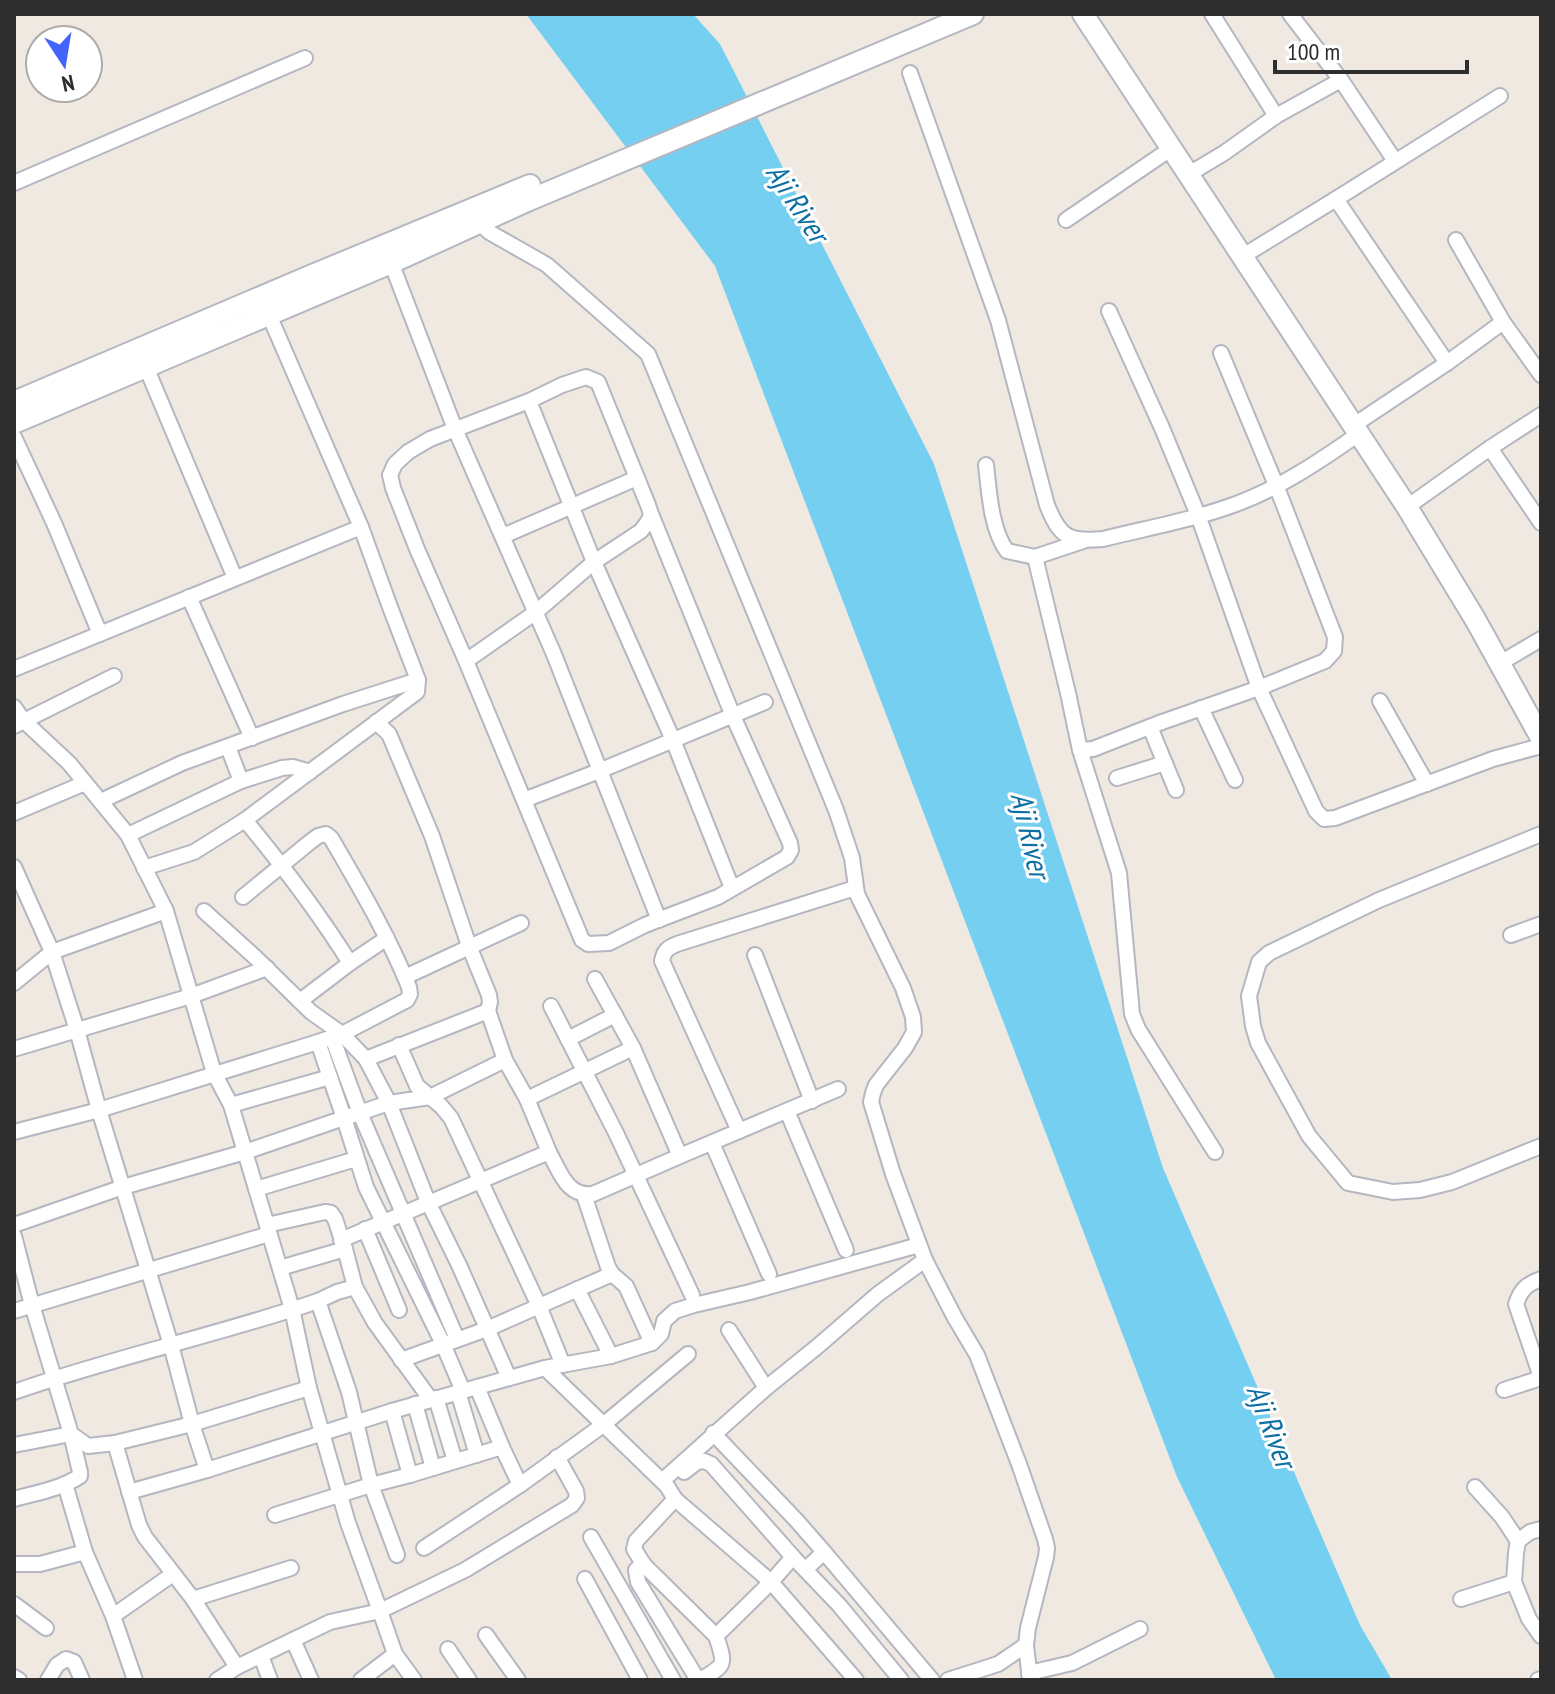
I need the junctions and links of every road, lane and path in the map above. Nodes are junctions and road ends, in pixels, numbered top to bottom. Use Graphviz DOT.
graph roads {
  1 [pos="973,14"];
  2 [pos="1083,14"];
  3 [pos="1212,14"];
  4 [pos="1290,14"];
  5 [pos="935,21"];
  6 [pos="305,58"];
  7 [pos="910,73"];
  8 [pos="1341,80"];
  9 [pos="1500,96"];
  10 [pos="1276,116"];
  11 [pos="1172,148"];
  12 [pos="1395,161"];
  13 [pos="1189,174"];
  14 [pos="14,183"];
  15 [pos="1336,199"];
  16 [pos="477,216"];
  17 [pos="1066,220"];
  18 [pos="1456,240"];
  19 [pos="388,254"];
  20 [pos="1243,256"];
  21 [pos="1109,311"];
  22 [pos="243,315"];
  23 [pos="269,315"];
  24 [pos="1503,322"];
  25 [pos="1221,353"];
  26 [pos="1447,363"];
  27 [pos="146,367"];
  28 [pos="1541,375"];
  29 [pos="529,401"];
  30 [pos="14,402"];
  31 [pos="1541,415"];
  32 [pos="14,423"];
  33 [pos="455,429"];
  34 [pos="1357,429"];
  35 [pos="14,437"];
  36 [pos="1490,448"];
  37 [pos="986,465"];
  38 [pos="637,478"];
  39 [pos="1276,485"];
  40 [pos="571,507"];
  41 [pos="1407,507"];
  42 [pos="651,514"];
  43 [pos="1198,515"];
  44 [pos="1541,523"];
  45 [pos="361,527"];
  46 [pos="503,536"];
  47 [pos="1083,541"];
  48 [pos="1035,557"];
  49 [pos="594,562"];
  50 [pos="235,578"];
  51 [pos="189,597"];
  52 [pos="536,612"];
  53 [pos="100,634"];
  54 [pos="1541,639"];
  55 [pos="466,661"];
  56 [pos="1500,663"];
  57 [pos="14,669"];
  58 [pos="114,676"];
  59 [pos="418,680"];
  60 [pos="1259,688"];
  61 [pos="1380,701"];
  62 [pos="765,702"];
  63 [pos="14,707"];
  64 [pos="1201,708"];
  65 [pos="733,716"];
  66 [pos="376,722"];
  67 [pos="19,724"];
  68 [pos="1150,727"];
  69 [pos="252,738"];
  70 [pos="1541,738"];
  71 [pos="673,740"];
  72 [pos="1541,746"];
  73 [pos="228,747"];
  74 [pos="1080,750"];
  75 [pos="1165,763"];
  76 [pos="599,771"];
  77 [pos="310,772"];
  78 [pos="1117,778"];
  79 [pos="1235,780"];
  80 [pos="241,781"];
  81 [pos="85,783"];
  82 [pos="1427,784"];
  83 [pos="1176,790"];
  84 [pos="524,800"];
  85 [pos="101,801"];
  86 [pos="14,813"];
  87 [pos="245,820"];
  88 [pos="1541,834"];
  89 [pos="128,835"];
  90 [pos="283,865"];
  91 [pos="14,867"];
  92 [pos="144,868"];
  93 [pos="732,888"];
  94 [pos="855,888"];
  95 [pos="243,897"];
  96 [pos="166,911"];
  97 [pos="204,911"];
  98 [pos="659,920"];
  99 [pos="521,923"];
  100 [pos="1541,924"];
  101 [pos="1511,935"];
  102 [pos="387,938"];
  103 [pos="469,946"];
  104 [pos="52,952"];
  105 [pos="755,955"];
  106 [pos="350,963"];
  107 [pos="267,968"];
  108 [pos="405,977"];
  109 [pos="595,979"];
  110 [pos="14,983"];
  111 [pos="191,996"];
  112 [pos="300,1001"];
  113 [pos="551,1006"];
  114 [pos="488,1011"];
  115 [pos="615,1015"];
  116 [pos="77,1030"];
  117 [pos="331,1038"];
  118 [pos="568,1039"];
  119 [pos="399,1045"];
  120 [pos="633,1048"];
  121 [pos="14,1049"];
  122 [pos="366,1059"];
  123 [pos="505,1060"];
  124 [pos="584,1071"];
  125 [pos="214,1073"];
  126 [pos="330,1077"];
  127 [pos="838,1089"];
  128 [pos="430,1097"];
  129 [pos="527,1099"];
  130 [pos="812,1101"];
  131 [pos="389,1103"];
  132 [pos="231,1105"];
  133 [pos="99,1110"];
  134 [pos="787,1111"];
  135 [pos="360,1113"];
  136 [pos="344,1118"];
  137 [pos="739,1131"];
  138 [pos="14,1132"];
  139 [pos="712,1143"];
  140 [pos="1541,1146"];
  141 [pos="245,1152"];
  142 [pos="549,1152"];
  143 [pos="1215,1152"];
  144 [pos="680,1156"];
  145 [pos="356,1159"];
  146 [pos="635,1174"];
  147 [pos="480,1180"];
  148 [pos="123,1187"];
  149 [pos="256,1189"];
  150 [pos="584,1195"];
  151 [pos="428,1202"];
  152 [pos="403,1213"];
  153 [pos="382,1222"];
  154 [pos="14,1225"];
  155 [pos="365,1229"];
  156 [pos="268,1230"];
  157 [pos="14,1236"];
  158 [pos="343,1244"];
  159 [pos="919,1245"];
  160 [pos="846,1250"];
  161 [pos="925,1260"];
  162 [pos="280,1268"];
  163 [pos="148,1272"];
  164 [pos="612,1274"];
  165 [pos="769,1274"];
  166 [pos="1541,1279"];
  167 [pos="355,1287"];
  168 [pos="577,1289"];
  169 [pos="692,1295"];
  170 [pos="318,1301"];
  171 [pos="32,1305"];
  172 [pos="539,1306"];
  173 [pos="292,1309"];
  174 [pos="399,1310"];
  175 [pos="14,1311"];
  176 [pos="487,1329"];
  177 [pos="729,1330"];
  178 [pos="450,1342"];
  179 [pos="652,1343"];
  180 [pos="171,1345"];
  181 [pos="688,1354"];
  182 [pos="611,1356"];
  183 [pos="401,1360"];
  184 [pos="563,1365"];
  185 [pos="545,1368"];
  186 [pos="1541,1377"];
  187 [pos="54,1378"];
  188 [pos="509,1378"];
  189 [pos="309,1388"];
  190 [pos="766,1388"];
  191 [pos="466,1390"];
  192 [pos="1504,1390"];
  193 [pos="14,1392"];
  194 [pos="433,1399"];
  195 [pos="415,1404"];
  196 [pos="392,1411"];
  197 [pos="356,1422"];
  198 [pos="192,1424"];
  199 [pos="603,1425"];
  200 [pos="322,1432"];
  201 [pos="713,1433"];
  202 [pos="71,1434"];
  203 [pos="115,1443"];
  204 [pos="14,1445"];
  205 [pos="502,1447"];
  206 [pos="477,1455"];
  207 [pos="557,1457"];
  208 [pos="455,1461"];
  209 [pos="433,1468"];
  210 [pos="207,1470"];
  211 [pos="410,1475"];
  212 [pos="665,1483"];
  213 [pos="65,1484"];
  214 [pos="371,1485"];
  215 [pos="520,1485"];
  216 [pos="1475,1487"];
  217 [pos="129,1492"];
  218 [pos="341,1495"];
  219 [pos="14,1499"];
  220 [pos="675,1499"];
  221 [pos="275,1515"];
  222 [pos="1541,1529"];
  223 [pos="591,1537"];
  224 [pos="1518,1541"];
  225 [pos="424,1548"];
  226 [pos="85,1552"];
  227 [pos="824,1552"];
  228 [pos="397,1555"];
  229 [pos="793,1557"];
  230 [pos="643,1563"];
  231 [pos="14,1564"];
  232 [pos="291,1568"];
  233 [pos="806,1569"];
  234 [pos="173,1574"];
  235 [pos="585,1579"];
  236 [pos="771,1582"];
  237 [pos="1514,1582"];
  238 [pos="193,1599"];
  239 [pos="1461,1599"];
  240 [pos="14,1604"];
  241 [pos="380,1611"];
  242 [pos="113,1616"];
  243 [pos="46,1628"];
  244 [pos="1140,1629"];
  245 [pos="486,1635"];
  246 [pos="716,1636"];
  247 [pos="1541,1636"];
  248 [pos="293,1640"];
  249 [pos="1026,1645"];
  250 [pos="448,1649"];
  251 [pos="395,1654"];
  252 [pos="261,1656"];
  253 [pos="237,1667"];
  254 [pos="1030,1676"];
  255 [pos="969,1677"];
  256 [pos="366,1679"];
  257 [pos="853,1679"];
  258 [pos="48,1680"];
  259 [pos="82,1680"];
  260 [pos="135,1680"];
  261 [pos="217,1680"];
  262 [pos="270,1680"];
  263 [pos="311,1680"];
  264 [pos="414,1680"];
  265 [pos="469,1680"];
  266 [pos="518,1680"];
  267 [pos="640,1680"];
  268 [pos="673,1680"];
  269 [pos="699,1680"];
  270 [pos="901,1680"];
  271 [pos="932,1680"];
  272 [pos="948,1680"];
  1 -- 5 [label="main road"];
  2 -- 11 [label="main road"];
  3 -- 10 [label="street"];
  4 -- 8 [label="street"];
  5 -- 16 [label="main road"];
  6 -- 14 [label="street"];
  7 -- 47 [label="street"];
  8 -- 10 [label="street"];
  8 -- 12 [label="street"];
  9 -- 12 [label="street"];
  10 -- 13 [label="street"];
  11 -- 13 [label="main road"];
  11 -- 17 [label="street"];
  12 -- 15 [label="street"];
  13 -- 20 [label="main road"];
  15 -- 20 [label="street"];
  15 -- 26 [label="street"];
  16 -- 19 [label="main road"];
  16 -- 94 [label="street"];
  18 -- 24 [label="street"];
  19 -- 22 [label="main road"];
  19 -- 23 [label="main road"];
  19 -- 33 [label="street"];
  20 -- 34 [label="main road"];
  21 -- 43 [label="street"];
  22 -- 23 [label="main road"];
  22 -- 27 [label="main road"];
  22 -- 30 [label="main road"];
  23 -- 45 [label="street"];
  24 -- 26 [label="street"];
  24 -- 28 [label="street"];
  25 -- 39 [label="street"];
  26 -- 34 [label="street"];
  27 -- 32 [label="main road"];
  27 -- 50 [label="street"];
  29 -- 33 [label="street"];
  29 -- 38 [label="street"];
  29 -- 40 [label="street"];
  31 -- 36 [label="street"];
  33 -- 46 [label="street"];
  33 -- 55 [label="street"];
  34 -- 39 [label="street"];
  34 -- 41 [label="main road"];
  35 -- 53 [label="street"];
  36 -- 41 [label="street"];
  36 -- 44 [label="street"];
  37 -- 48 [label="street"];
  38 -- 40 [label="street"];
  38 -- 42 [label="street"];
  39 -- 43 [label="street"];
  39 -- 60 [label="street"];
  40 -- 46 [label="street"];
  40 -- 49 [label="street"];
  41 -- 56 [label="main road"];
  42 -- 49 [label="street"];
  42 -- 65 [label="street"];
  43 -- 47 [label="street"];
  43 -- 60 [label="street"];
  45 -- 50 [label="street"];
  45 -- 59 [label="street"];
  46 -- 52 [label="street"];
  47 -- 48 [label="street"];
  48 -- 74 [label="street"];
  49 -- 52 [label="street"];
  49 -- 71 [label="street"];
  50 -- 51 [label="street"];
  51 -- 53 [label="street"];
  51 -- 69 [label="street"];
  52 -- 55 [label="street"];
  52 -- 76 [label="street"];
  53 -- 57 [label="street"];
  54 -- 56 [label="street"];
  55 -- 84 [label="street"];
  56 -- 70 [label="main road"];
  58 -- 67 [label="street"];
  59 -- 66 [label="street"];
  59 -- 69 [label="street"];
  60 -- 64 [label="street"];
  60 -- 82 [label="street"];
  61 -- 82 [label="street"];
  62 -- 65 [label="street"];
  63 -- 67 [label="street"];
  64 -- 68 [label="street"];
  64 -- 79 [label="street"];
  65 -- 71 [label="street"];
  65 -- 93 [label="street"];
  66 -- 77 [label="street"];
  66 -- 103 [label="street"];
  67 -- 81 [label="street"];
  68 -- 74 [label="street"];
  68 -- 75 [label="street"];
  69 -- 73 [label="street"];
  71 -- 76 [label="street"];
  71 -- 93 [label="street"];
  72 -- 82 [label="street"];
  73 -- 80 [label="street"];
  73 -- 85 [label="street"];
  74 -- 143 [label="street"];
  75 -- 78 [label="street"];
  75 -- 83 [label="street"];
  76 -- 84 [label="street"];
  76 -- 98 [label="street"];
  77 -- 80 [label="street"];
  77 -- 87 [label="street"];
  80 -- 89 [label="street"];
  81 -- 85 [label="street"];
  81 -- 86 [label="street"];
  84 -- 98 [label="street"];
  85 -- 89 [label="street"];
  87 -- 90 [label="street"];
  87 -- 92 [label="street"];
  88 -- 140 [label="street"];
  89 -- 92 [label="street"];
  90 -- 95 [label="street"];
  90 -- 102 [label="street"];
  90 -- 106 [label="street"];
  91 -- 104 [label="street"];
  92 -- 96 [label="street"];
  93 -- 98 [label="street"];
  94 -- 137 [label="street"];
  94 -- 159 [label="street"];
  96 -- 104 [label="street"];
  96 -- 111 [label="street"];
  97 -- 107 [label="street"];
  99 -- 103 [label="street"];
  100 -- 101 [label="street"];
  102 -- 106 [label="street"];
  102 -- 108 [label="street"];
  103 -- 108 [label="street"];
  103 -- 114 [label="street"];
  104 -- 110 [label="street"];
  104 -- 116 [label="street"];
  105 -- 130 [label="street"];
  106 -- 112 [label="street"];
  107 -- 111 [label="street"];
  107 -- 112 [label="street"];
  108 -- 117 [label="street"];
  109 -- 115 [label="street"];
  111 -- 116 [label="street"];
  111 -- 125 [label="street"];
  112 -- 117 [label="street"];
  113 -- 118 [label="street"];
  114 -- 119 [label="street"];
  114 -- 123 [label="street"];
  115 -- 118 [label="street"];
  115 -- 120 [label="street"];
  116 -- 121 [label="street"];
  116 -- 133 [label="street"];
  117 -- 122 [label="street"];
  117 -- 125 [label="street"];
  117 -- 126 [label="street"];
  117 -- 135 [label="street"];
  118 -- 124 [label="street"];
  119 -- 122 [label="street"];
  119 -- 128 [label="street"];
  120 -- 124 [label="street"];
  120 -- 144 [label="street"];
  122 -- 131 [label="street"];
  123 -- 128 [label="street"];
  123 -- 129 [label="street"];
  124 -- 129 [label="street"];
  124 -- 146 [label="street"];
  125 -- 132 [label="street"];
  125 -- 133 [label="street"];
  126 -- 132 [label="street"];
  126 -- 136 [label="street"];
  127 -- 130 [label="street"];
  128 -- 131 [label="street"];
  128 -- 147 [label="street"];
  129 -- 142 [label="street"];
  130 -- 134 [label="street"];
  131 -- 135 [label="street"];
  131 -- 151 [label="street"];
  132 -- 141 [label="street"];
  133 -- 138 [label="street"];
  133 -- 148 [label="street"];
  134 -- 137 [label="street"];
  134 -- 160 [label="street"];
  135 -- 136 [label="street"];
  135 -- 152 [label="street"];
  136 -- 141 [label="street"];
  136 -- 145 [label="street"];
  137 -- 139 [label="street"];
  139 -- 144 [label="street"];
  139 -- 165 [label="street"];
  141 -- 148 [label="street"];
  141 -- 149 [label="street"];
  142 -- 147 [label="street"];
  142 -- 150 [label="street"];
  144 -- 146 [label="street"];
  145 -- 149 [label="street"];
  145 -- 153 [label="street"];
  146 -- 150 [label="street"];
  146 -- 169 [label="street"];
  147 -- 151 [label="street"];
  147 -- 172 [label="street"];
  148 -- 154 [label="street"];
  148 -- 163 [label="street"];
  149 -- 156 [label="street"];
  150 -- 164 [label="street"];
  151 -- 152 [label="street"];
  151 -- 176 [label="street"];
  152 -- 153 [label="street"];
  152 -- 178 [label="street"];
  153 -- 155 [label="street"];
  153 -- 178 [label="street"];
  155 -- 158 [label="street"];
  155 -- 174 [label="street"];
  156 -- 158 [label="street"];
  156 -- 162 [label="street"];
  156 -- 163 [label="street"];
  157 -- 171 [label="street"];
  158 -- 162 [label="street"];
  158 -- 167 [label="street"];
  159 -- 161 [label="street"];
  159 -- 179 [label="street"];
  161 -- 190 [label="street"];
  161 -- 249 [label="street"];
  162 -- 173 [label="street"];
  163 -- 171 [label="street"];
  163 -- 180 [label="street"];
  164 -- 168 [label="street"];
  164 -- 179 [label="street"];
  166 -- 186 [label="street"];
  167 -- 170 [label="street"];
  167 -- 183 [label="street"];
  168 -- 172 [label="street"];
  168 -- 182 [label="street"];
  170 -- 173 [label="street"];
  170 -- 197 [label="street"];
  171 -- 175 [label="street"];
  171 -- 187 [label="street"];
  172 -- 176 [label="street"];
  172 -- 184 [label="street"];
  173 -- 180 [label="street"];
  173 -- 189 [label="street"];
  176 -- 178 [label="street"];
  176 -- 188 [label="street"];
  177 -- 190 [label="street"];
  178 -- 183 [label="street"];
  178 -- 191 [label="street"];
  179 -- 182 [label="street"];
  180 -- 187 [label="street"];
  180 -- 198 [label="street"];
  181 -- 199 [label="street"];
  182 -- 184 [label="street"];
  183 -- 194 [label="street"];
  184 -- 185 [label="street"];
  185 -- 188 [label="street"];
  185 -- 199 [label="street"];
  186 -- 192 [label="street"];
  187 -- 193 [label="street"];
  187 -- 202 [label="street"];
  188 -- 191 [label="street"];
  189 -- 198 [label="street"];
  189 -- 200 [label="street"];
  190 -- 201 [label="street"];
  191 -- 194 [label="street"];
  191 -- 205 [label="street"];
  191 -- 206 [label="street"];
  194 -- 195 [label="street"];
  194 -- 208 [label="street"];
  195 -- 196 [label="street"];
  195 -- 209 [label="street"];
  196 -- 197 [label="street"];
  196 -- 211 [label="street"];
  197 -- 200 [label="street"];
  197 -- 214 [label="street"];
  198 -- 203 [label="street"];
  198 -- 210 [label="street"];
  199 -- 207 [label="street"];
  199 -- 212 [label="street"];
  200 -- 210 [label="street"];
  200 -- 218 [label="street"];
  201 -- 212 [label="street"];
  201 -- 227 [label="street"];
  202 -- 203 [label="street"];
  202 -- 204 [label="street"];
  202 -- 213 [label="street"];
  203 -- 217 [label="street"];
  205 -- 206 [label="street"];
  205 -- 215 [label="street"];
  206 -- 208 [label="street"];
  207 -- 215 [label="street"];
  207 -- 241 [label="street"];
  208 -- 209 [label="street"];
  209 -- 211 [label="street"];
  210 -- 217 [label="street"];
  211 -- 214 [label="street"];
  212 -- 220 [label="street"];
  212 -- 229 [label="street"];
  213 -- 219 [label="street"];
  213 -- 226 [label="street"];
  214 -- 218 [label="street"];
  214 -- 228 [label="street"];
  215 -- 225 [label="street"];
  216 -- 224 [label="street"];
  217 -- 234 [label="street"];
  218 -- 221 [label="street"];
  218 -- 241 [label="street"];
  220 -- 230 [label="street"];
  220 -- 236 [label="street"];
  222 -- 224 [label="street"];
  223 -- 268 [label="street"];
  224 -- 237 [label="street"];
  226 -- 231 [label="street"];
  226 -- 242 [label="street"];
  227 -- 233 [label="street"];
  227 -- 271 [label="street"];
  229 -- 233 [label="street"];
  229 -- 236 [label="street"];
  230 -- 246 [label="street"];
  230 -- 269 [label="street"];
  232 -- 238 [label="street"];
  233 -- 270 [label="street"];
  234 -- 238 [label="street"];
  234 -- 242 [label="street"];
  235 -- 267 [label="street"];
  236 -- 246 [label="street"];
  236 -- 257 [label="street"];
  237 -- 239 [label="street"];
  237 -- 247 [label="street"];
  238 -- 253 [label="street"];
  240 -- 243 [label="street"];
  241 -- 248 [label="street"];
  241 -- 251 [label="street"];
  242 -- 260 [label="street"];
  244 -- 254 [label="street"];
  245 -- 266 [label="street"];
  246 -- 269 [label="street"];
  248 -- 252 [label="street"];
  248 -- 263 [label="street"];
  249 -- 254 [label="street"];
  249 -- 255 [label="street"];
  250 -- 265 [label="street"];
  251 -- 256 [label="street"];
  251 -- 264 [label="street"];
  252 -- 253 [label="street"];
  252 -- 262 [label="street"];
  253 -- 261 [label="street"];
  255 -- 272 [label="street"];
  258 -- 259 [label="street"];
}
